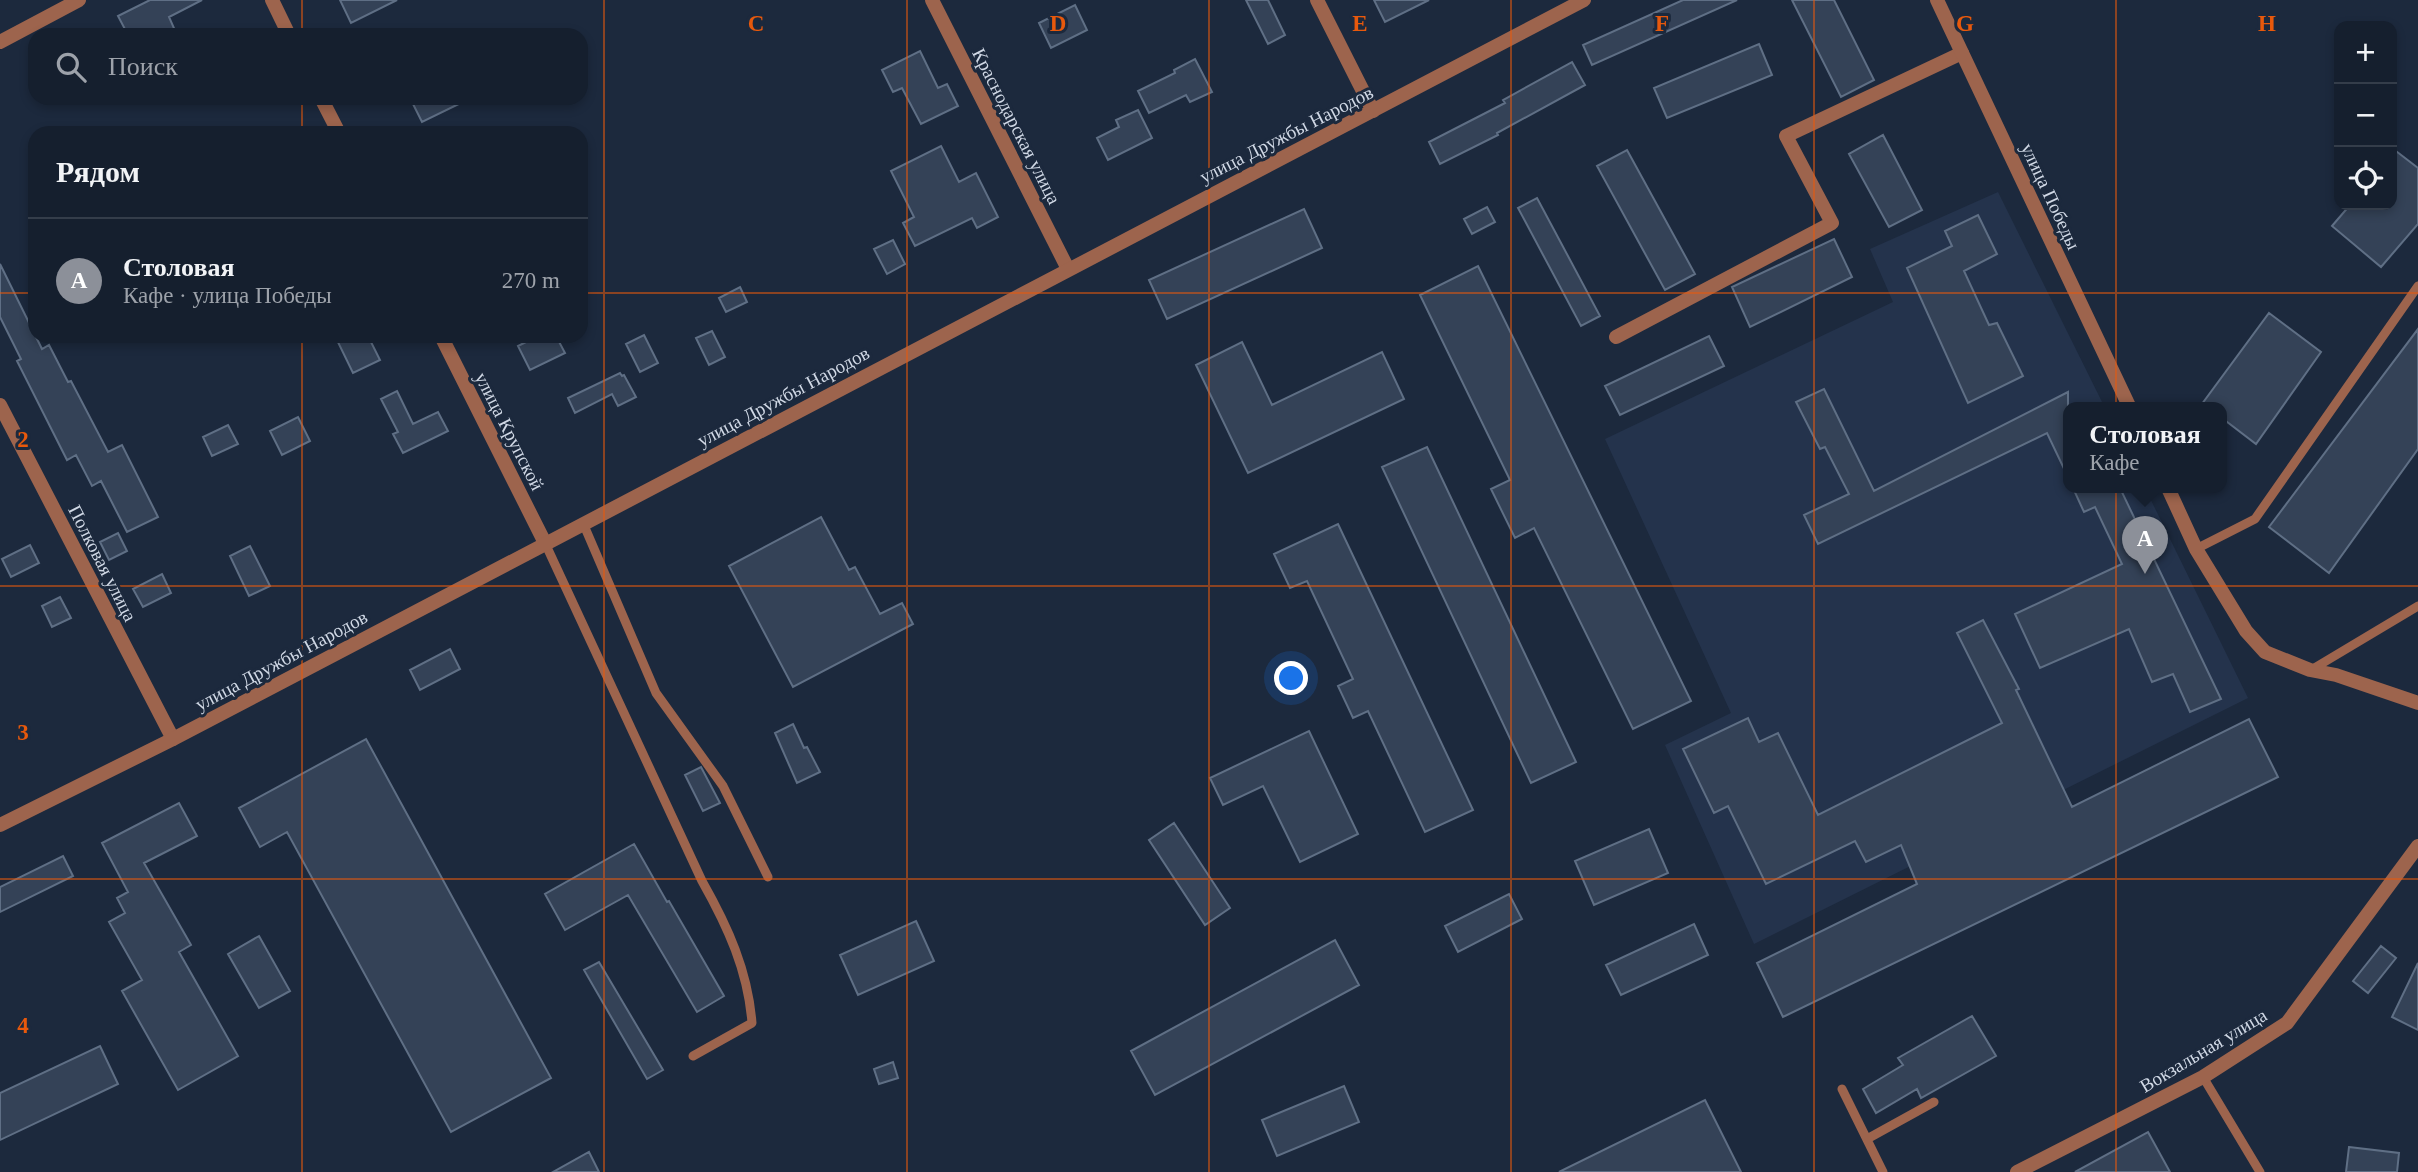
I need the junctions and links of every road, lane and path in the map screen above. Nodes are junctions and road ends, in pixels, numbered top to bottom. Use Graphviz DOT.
graph roads {
  1 [pos="79,0"];
  2 [pos="272,0"];
  3 [pos="932,0"];
  4 [pos="1317,0"];
  5 [pos="1584,0"];
  6 [pos="1937,0"];
  7 [pos="286,28"];
  8 [pos="0,42"];
  9 [pos="1962,53"];
  10 [pos="325,105"];
  11 [pos="1373,111"];
  12 [pos="335,126"];
  13 [pos="1068,269"];
  14 [pos="2418,286"];
  15 [pos="1616,337"];
  16 [pos="445,343"];
  17 [pos="2127,402"];
  18 [pos="0,405"];
  19 [pos="2170,493"];
  20 [pos="583,523"];
  21 [pos="545,543"];
  22 [pos="2196,549"];
  23 [pos="2418,606"];
  24 [pos="2310,670"];
  25 [pos="2418,703"];
  26 [pos="173,739"];
  27 [pos="0,825"];
  28 [pos="2418,846"];
  29 [pos="768,877"];
  30 [pos="693,1056"];
  31 [pos="2203,1077"];
  32 [pos="1842,1089"];
  33 [pos="1934,1102"];
  34 [pos="1867,1139"];
  35 [pos="1883,1172"];
  36 [pos="2017,1172"];
  37 [pos="2260,1172"];
  1 -- 8 [label="street"];
  2 -- 7 [label="street"];
  3 -- 13 [label="street, Краснодарская улица"];
  4 -- 11 [label="street"];
  5 -- 11 [label="street, улица Дружбы Народов"];
  6 -- 9 [label="street, улица Победы"];
  9 -- 15 [label="street"];
  9 -- 17 [label="street, улица Победы"];
  10 -- 12 [label="street"];
  11 -- 13 [label="street, улица Дружбы Народов"];
  13 -- 20 [label="street, улица Дружбы Народов"];
  14 -- 22 [label="lane"];
  16 -- 21 [label="street, улица Крупской"];
  18 -- 26 [label="street, Полковая улица"];
  19 -- 22 [label="street"];
  20 -- 21 [label="street, улица Дружбы Народов"];
  20 -- 29 [label="lane"];
  21 -- 26 [label="street, улица Дружбы Народов"];
  21 -- 30 [label="lane"];
  22 -- 24 [label="street"];
  23 -- 24 [label="lane"];
  24 -- 25 [label="street"];
  26 -- 27 [label="street, улица Дружбы Народов"];
  28 -- 31 [label="street, Вокзальная улица"];
  31 -- 36 [label="street, Вокзальная улица"];
  31 -- 37 [label="lane"];
  32 -- 34 [label="lane"];
  33 -- 34 [label="lane"];
  34 -- 35 [label="lane"];
}
